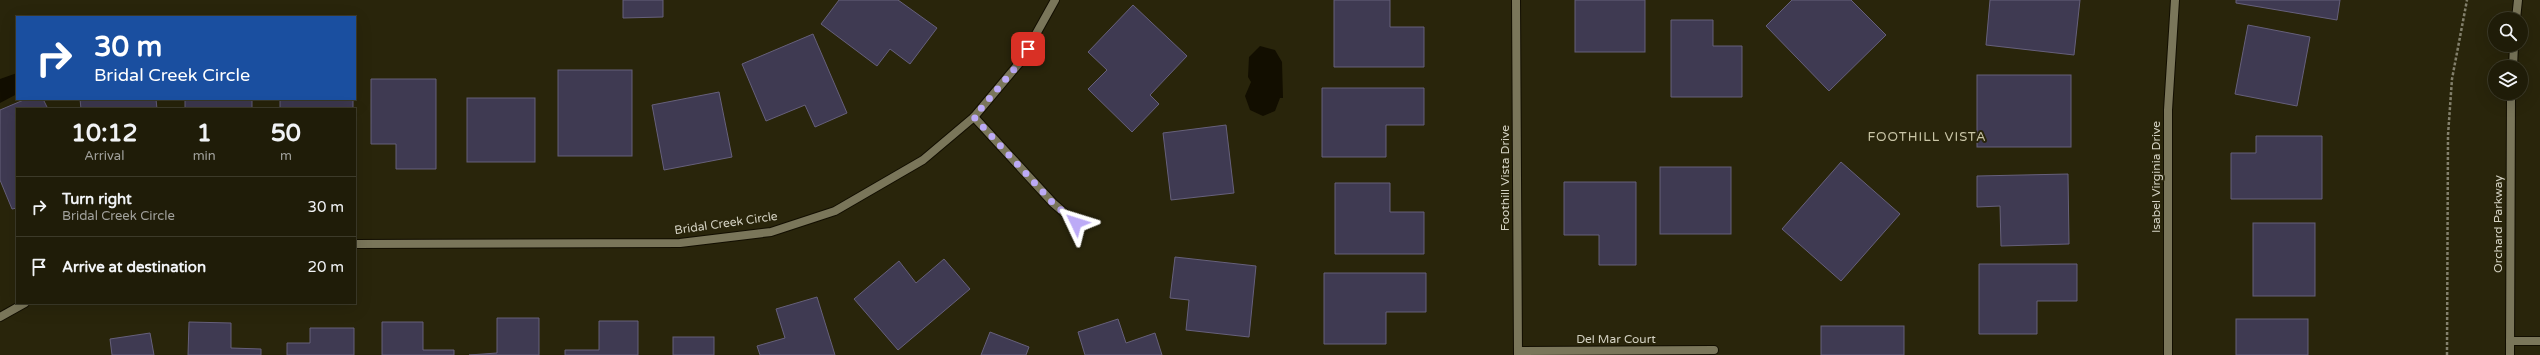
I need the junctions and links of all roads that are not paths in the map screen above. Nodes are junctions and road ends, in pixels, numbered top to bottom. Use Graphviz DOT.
graph roads {
  1 [pos="1055,0"];
  2 [pos="1516,0"];
  3 [pos="2174,0"];
  4 [pos="2518,0"];
  5 [pos="2517,12"];
  6 [pos="2511,100"];
  7 [pos="974,117"];
  8 [pos="1076,223"];
  9 [pos="356,244"];
  10 [pos="23,304"];
  11 [pos="0,317"];
  12 [pos="2510,341"];
  13 [pos="2540,341"];
  14 [pos="1714,350"];
  15 [pos="1518,353"];
  16 [pos="2168,355"];
  17 [pos="2510,355"];
  1 -- 7 [label="street, Bridal Creek Circle"];
  2 -- 15 [label="street, Foothill Vista Drive"];
  3 -- 16 [label="street, Isabel Virginia Drive"];
  4 -- 5 [label="street"];
  6 -- 12 [label="street, Orchard Parkway"];
  7 -- 8 [label="street"];
  7 -- 9 [label="street, Bridal Creek Circle"];
  10 -- 11 [label="street"];
  12 -- 13 [label="street"];
  12 -- 17 [label="street, Orchard Parkway"];
  14 -- 15 [label="street, Del Mar Court"];
}
